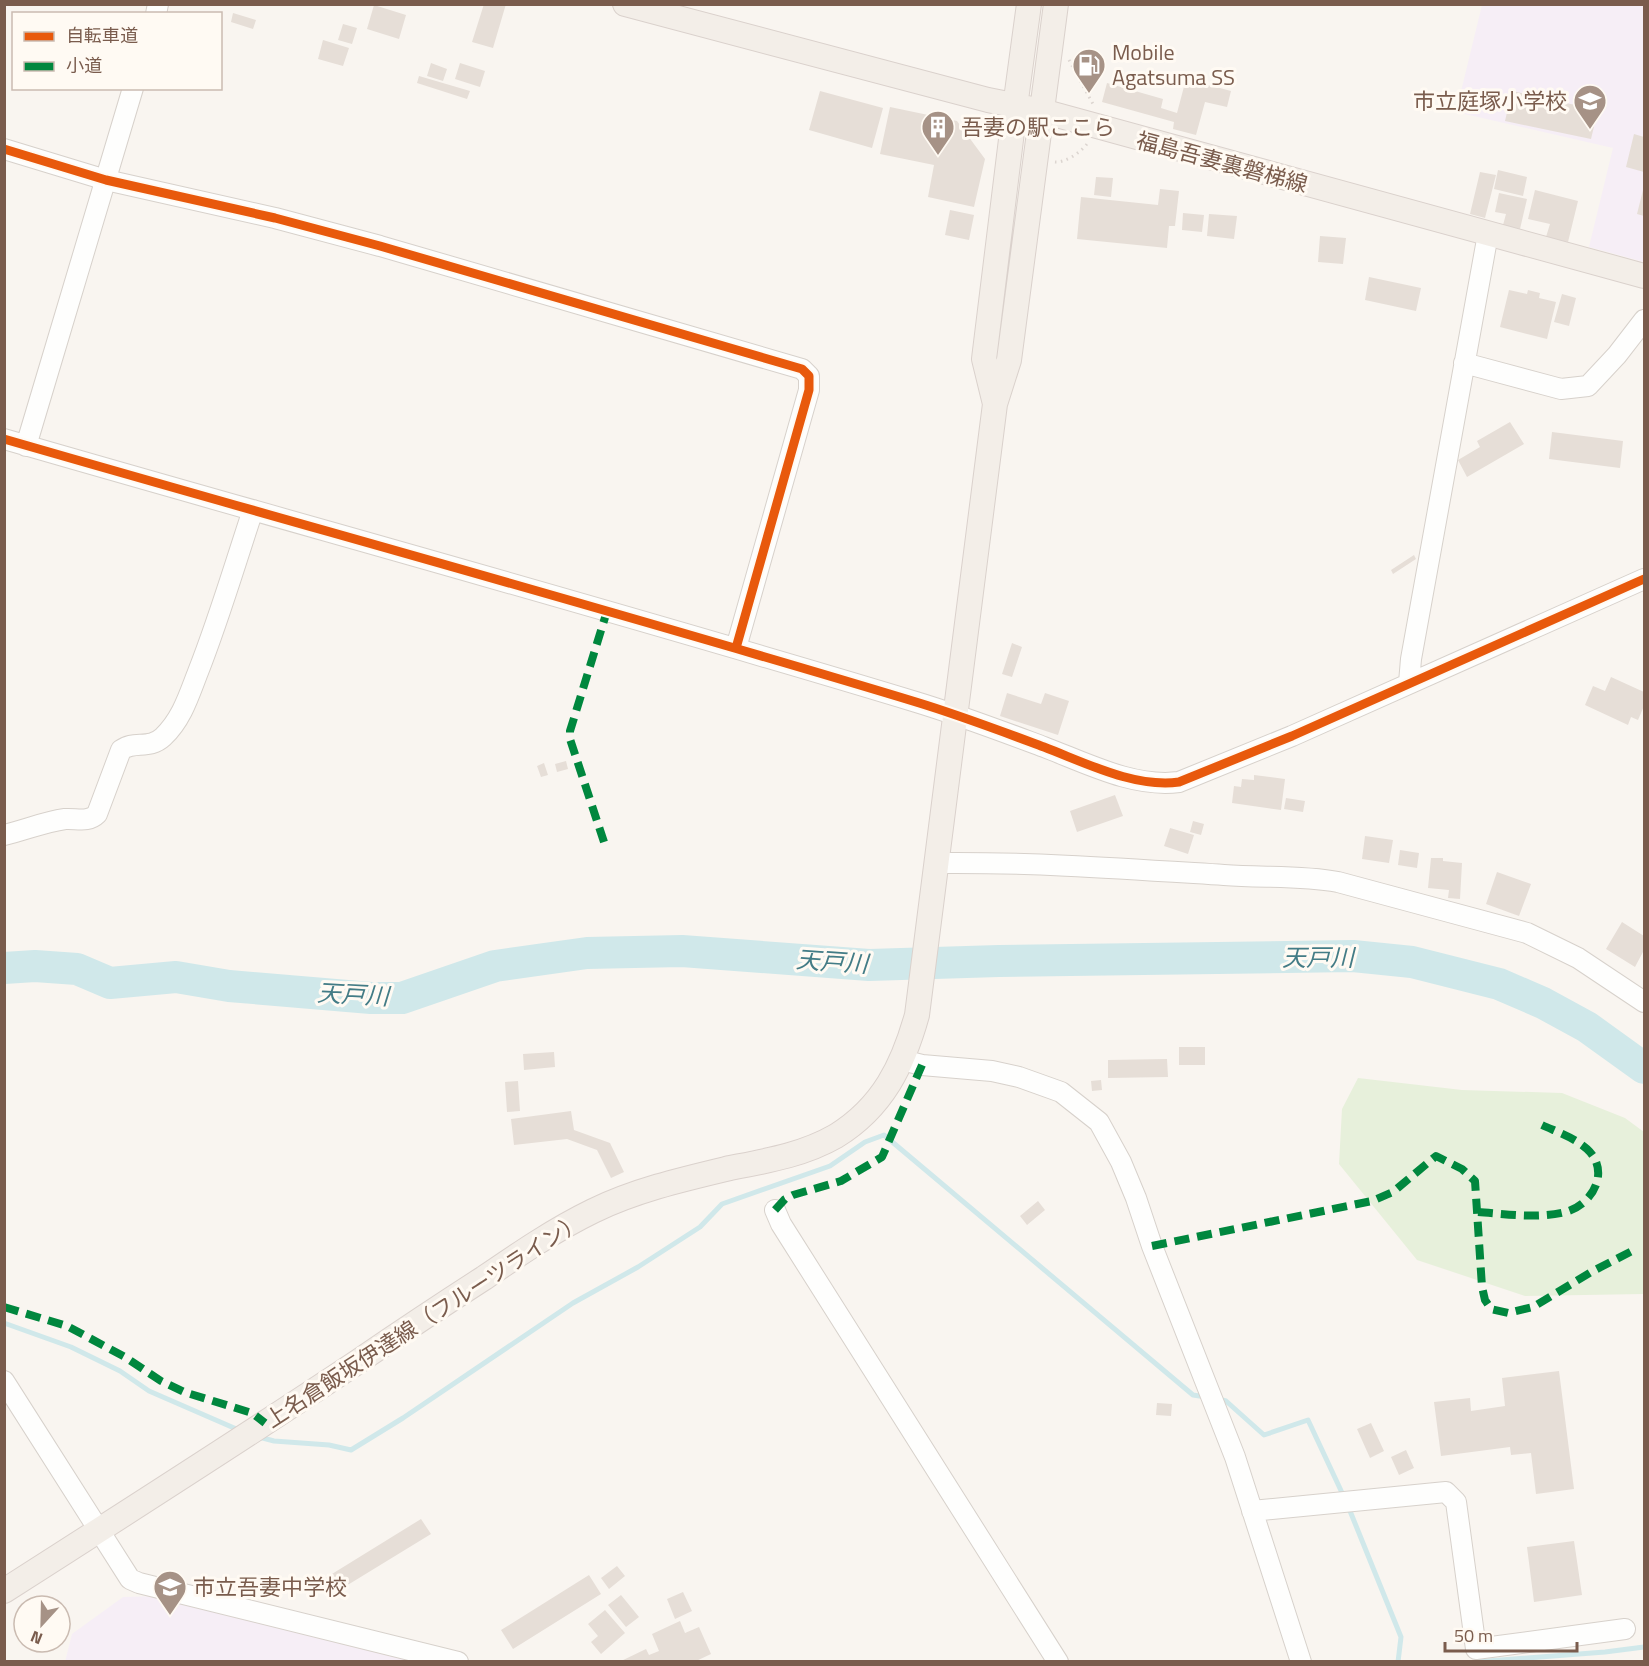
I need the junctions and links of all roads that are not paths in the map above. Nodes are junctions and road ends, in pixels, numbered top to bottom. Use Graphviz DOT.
graph roads {
  1 [pos="625,4"];
  2 [pos="1029,4"];
  3 [pos="1056,4"];
  4 [pos="132,90"];
  5 [pos="1015,107"];
  6 [pos="1042,111"];
  7 [pos="4,149"];
  8 [pos="106,180"];
  9 [pos="1488,234"];
  10 [pos="1644,276"];
  11 [pos="1644,320"];
  12 [pos="1464,363"];
  13 [pos="995,404"];
  14 [pos="4,440"];
  15 [pos="26,446"];
  16 [pos="254,510"];
  17 [pos="1644,579"];
  18 [pos="736,648"];
  19 [pos="1409,683"];
  20 [pos="956,714"];
  21 [pos="4,835"];
  22 [pos="936,873"];
  23 [pos="1644,1002"];
  24 [pos="902,1060"];
  25 [pos="775,1209"];
  26 [pos="4,1381"];
  27 [pos="1252,1511"];
  28 [pos="100,1530"];
  29 [pos="4,1591"];
  30 [pos="1625,1629"];
  31 [pos="430,1658"];
  32 [pos="458,1662"];
  33 [pos="1058,1662"];
  34 [pos="1301,1662"];
  1 -- 5 [label="main road, 福島吾妻裏磐梯線"];
  2 -- 5 [label="main road"];
  3 -- 6 [label="main road"];
  4 -- 8 [label="street"];
  5 -- 6 [label="main road, 福島吾妻裏磐梯線"];
  5 -- 13 [label="main road"];
  6 -- 9 [label="main road, 福島吾妻裏磐梯線"];
  6 -- 13 [label="main road"];
  7 -- 8 [label="street"];
  8 -- 15 [label="street"];
  8 -- 18 [label="street"];
  9 -- 10 [label="main road, 福島吾妻裏磐梯線"];
  9 -- 12 [label="street"];
  11 -- 12 [label="street"];
  12 -- 19 [label="street"];
  13 -- 20 [label="main road"];
  14 -- 15 [label="street"];
  15 -- 16 [label="street"];
  16 -- 18 [label="street"];
  16 -- 21 [label="street"];
  17 -- 19 [label="street"];
  18 -- 20 [label="street"];
  19 -- 20 [label="street"];
  20 -- 22 [label="main road"];
  22 -- 23 [label="street"];
  22 -- 24 [label="main road, 上名倉飯坂伊達線（フルーツライン）"];
  24 -- 27 [label="street"];
  24 -- 28 [label="main road, 上名倉飯坂伊達線（フルーツライン）"];
  25 -- 33 [label="street"];
  26 -- 28 [label="street"];
  27 -- 30 [label="street"];
  27 -- 34 [label="street"];
  28 -- 29 [label="main road, 上名倉飯坂伊達線（フルーツライン）"];
  28 -- 31 [label="street"];
  31 -- 32 [label="street"];
}
